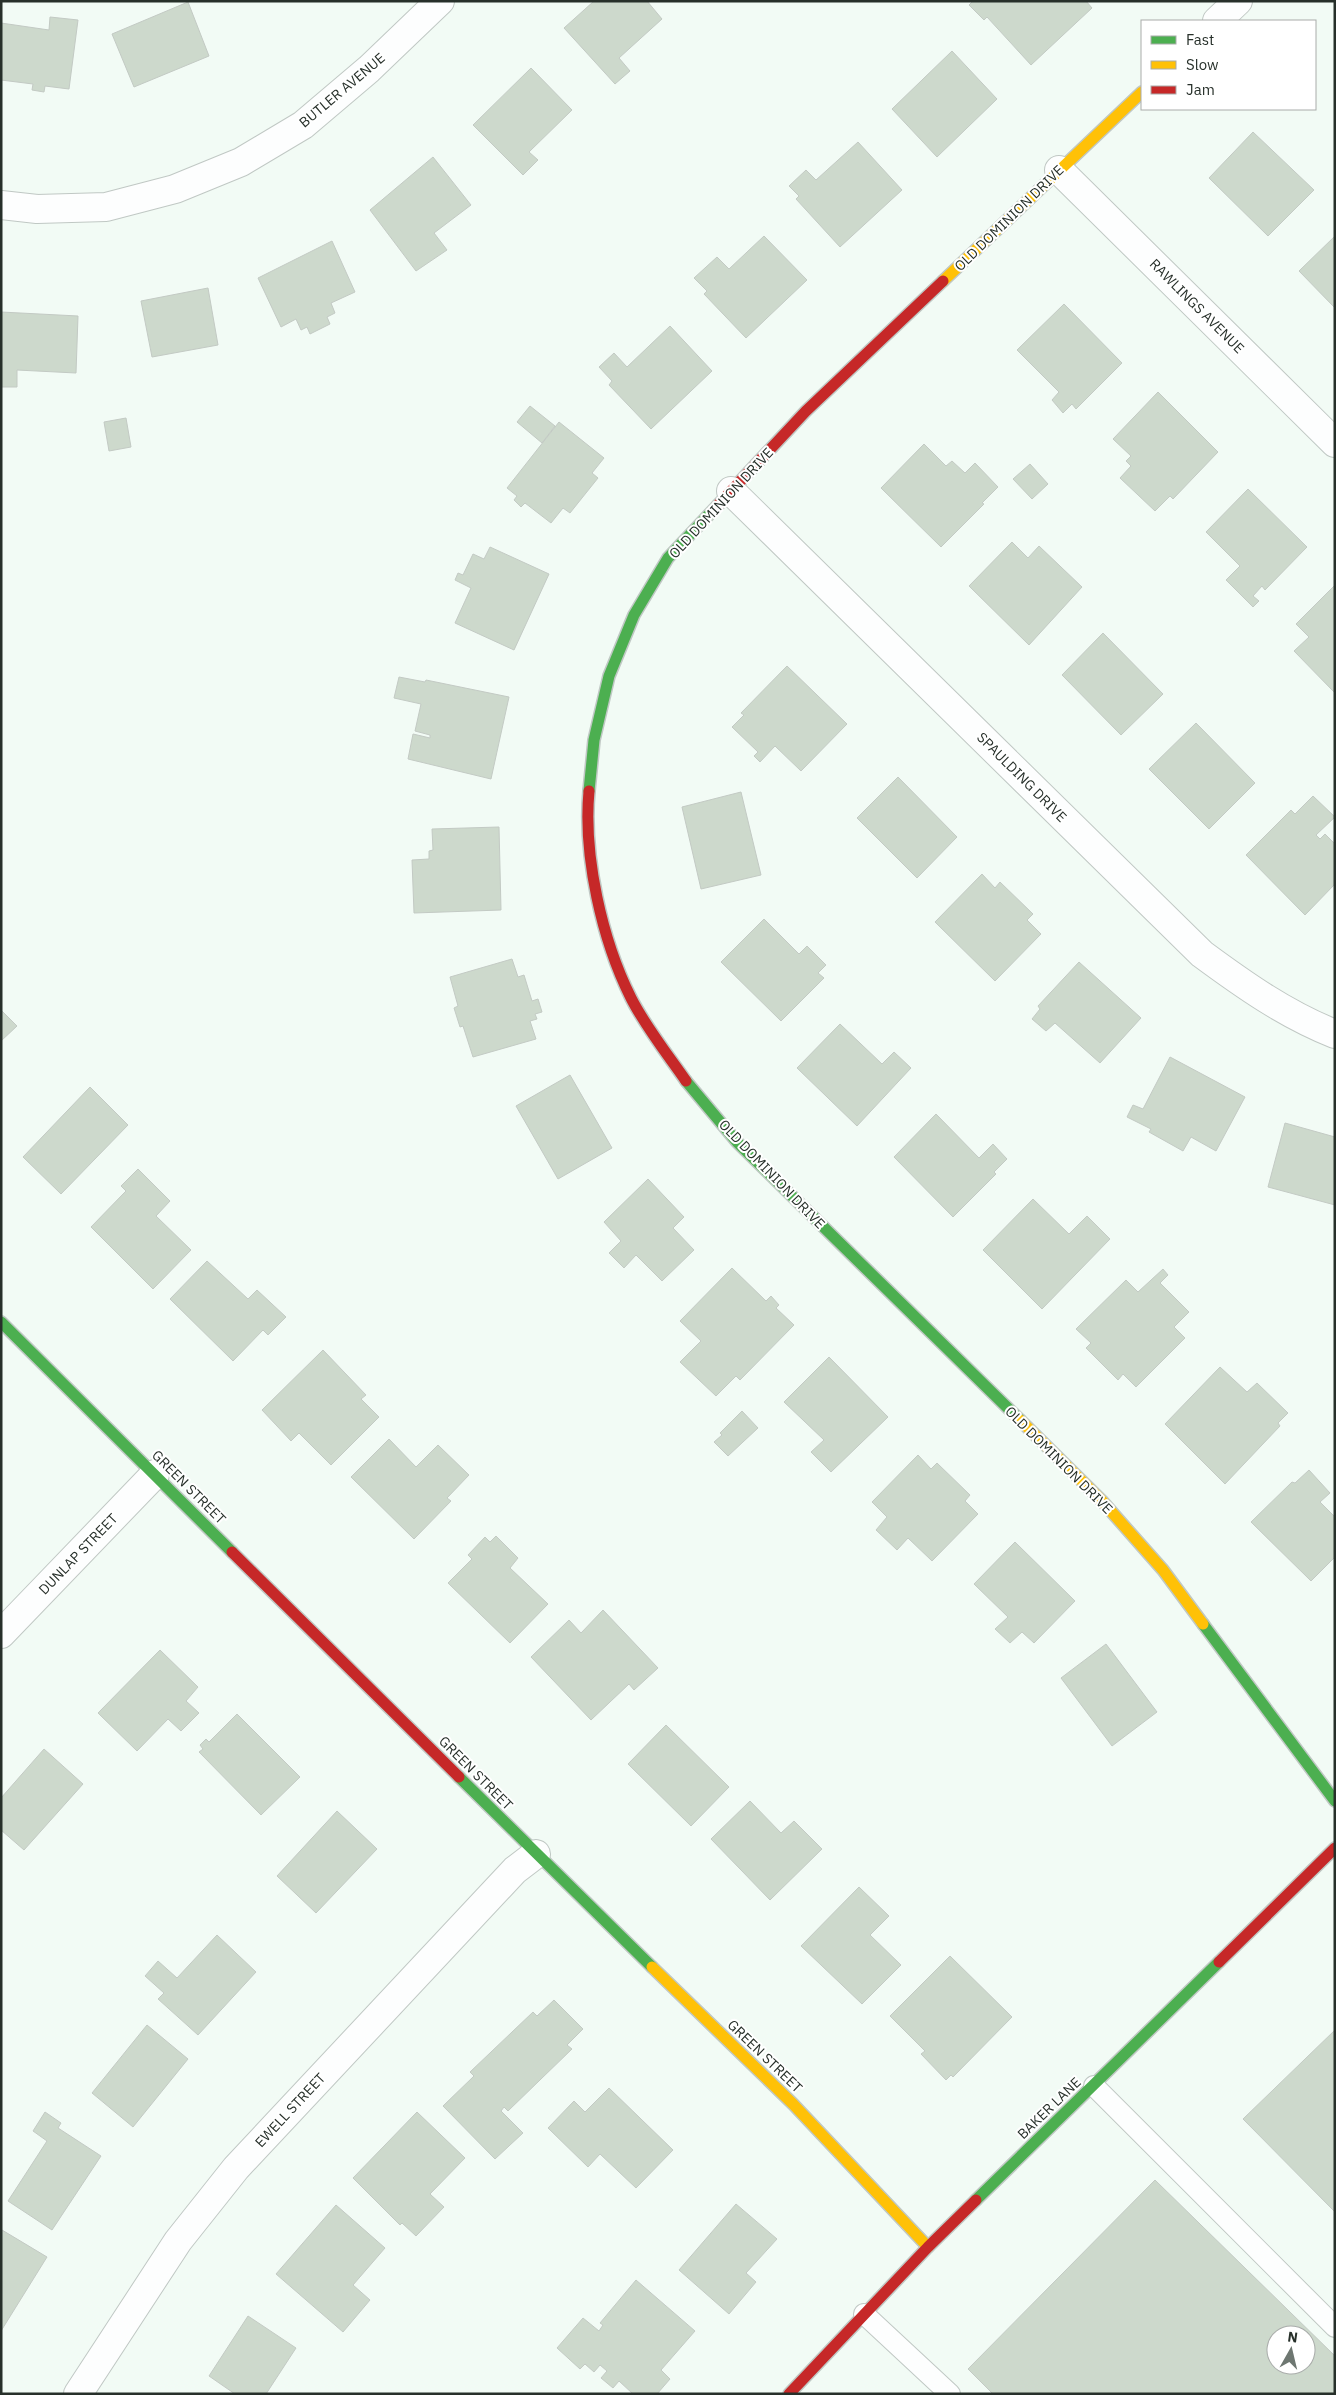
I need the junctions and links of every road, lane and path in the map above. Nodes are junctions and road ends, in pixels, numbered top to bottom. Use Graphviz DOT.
graph roads {
  1 [pos="440,1"];
  2 [pos="1238,1"];
  3 [pos="1218,20"];
  4 [pos="1141,93"];
  5 [pos="1060,170"];
  6 [pos="1,205"];
  7 [pos="1335,443"];
  8 [pos="731,491"];
  9 [pos="1335,1034"];
  10 [pos="1,1322"];
  11 [pos="154,1474"];
  12 [pos="1,1634"];
  13 [pos="1335,1800"];
  14 [pos="1335,1848"];
  15 [pos="536,1854"];
  16 [pos="1094,2086"];
  17 [pos="928,2247"];
  18 [pos="864,2314"];
  19 [pos="1335,2327"];
  20 [pos="78,2394"];
  21 [pos="790,2394"];
  22 [pos="950,2394"];
  1 -- 6 [label="street, BUTLER AVENUE"];
  2 -- 3 [label="street"];
  4 -- 5 [label="street, OLD DOMINION DRIVE"];
  5 -- 7 [label="street, RAWLINGS AVENUE"];
  5 -- 8 [label="street, OLD DOMINION DRIVE"];
  8 -- 9 [label="street, SPAULDING DRIVE"];
  8 -- 13 [label="street, OLD DOMINION DRIVE"];
  10 -- 11 [label="street, GREEN STREET"];
  11 -- 12 [label="street, DUNLAP STREET"];
  11 -- 15 [label="street, GREEN STREET"];
  14 -- 16 [label="street, BAKER LANE"];
  15 -- 17 [label="street, GREEN STREET"];
  15 -- 20 [label="street, EWELL STREET"];
  16 -- 17 [label="street, BAKER LANE"];
  16 -- 19 [label="lane"];
  17 -- 18 [label="street, BAKER LANE"];
  18 -- 21 [label="street, BAKER LANE"];
  18 -- 22 [label="lane"];
}
